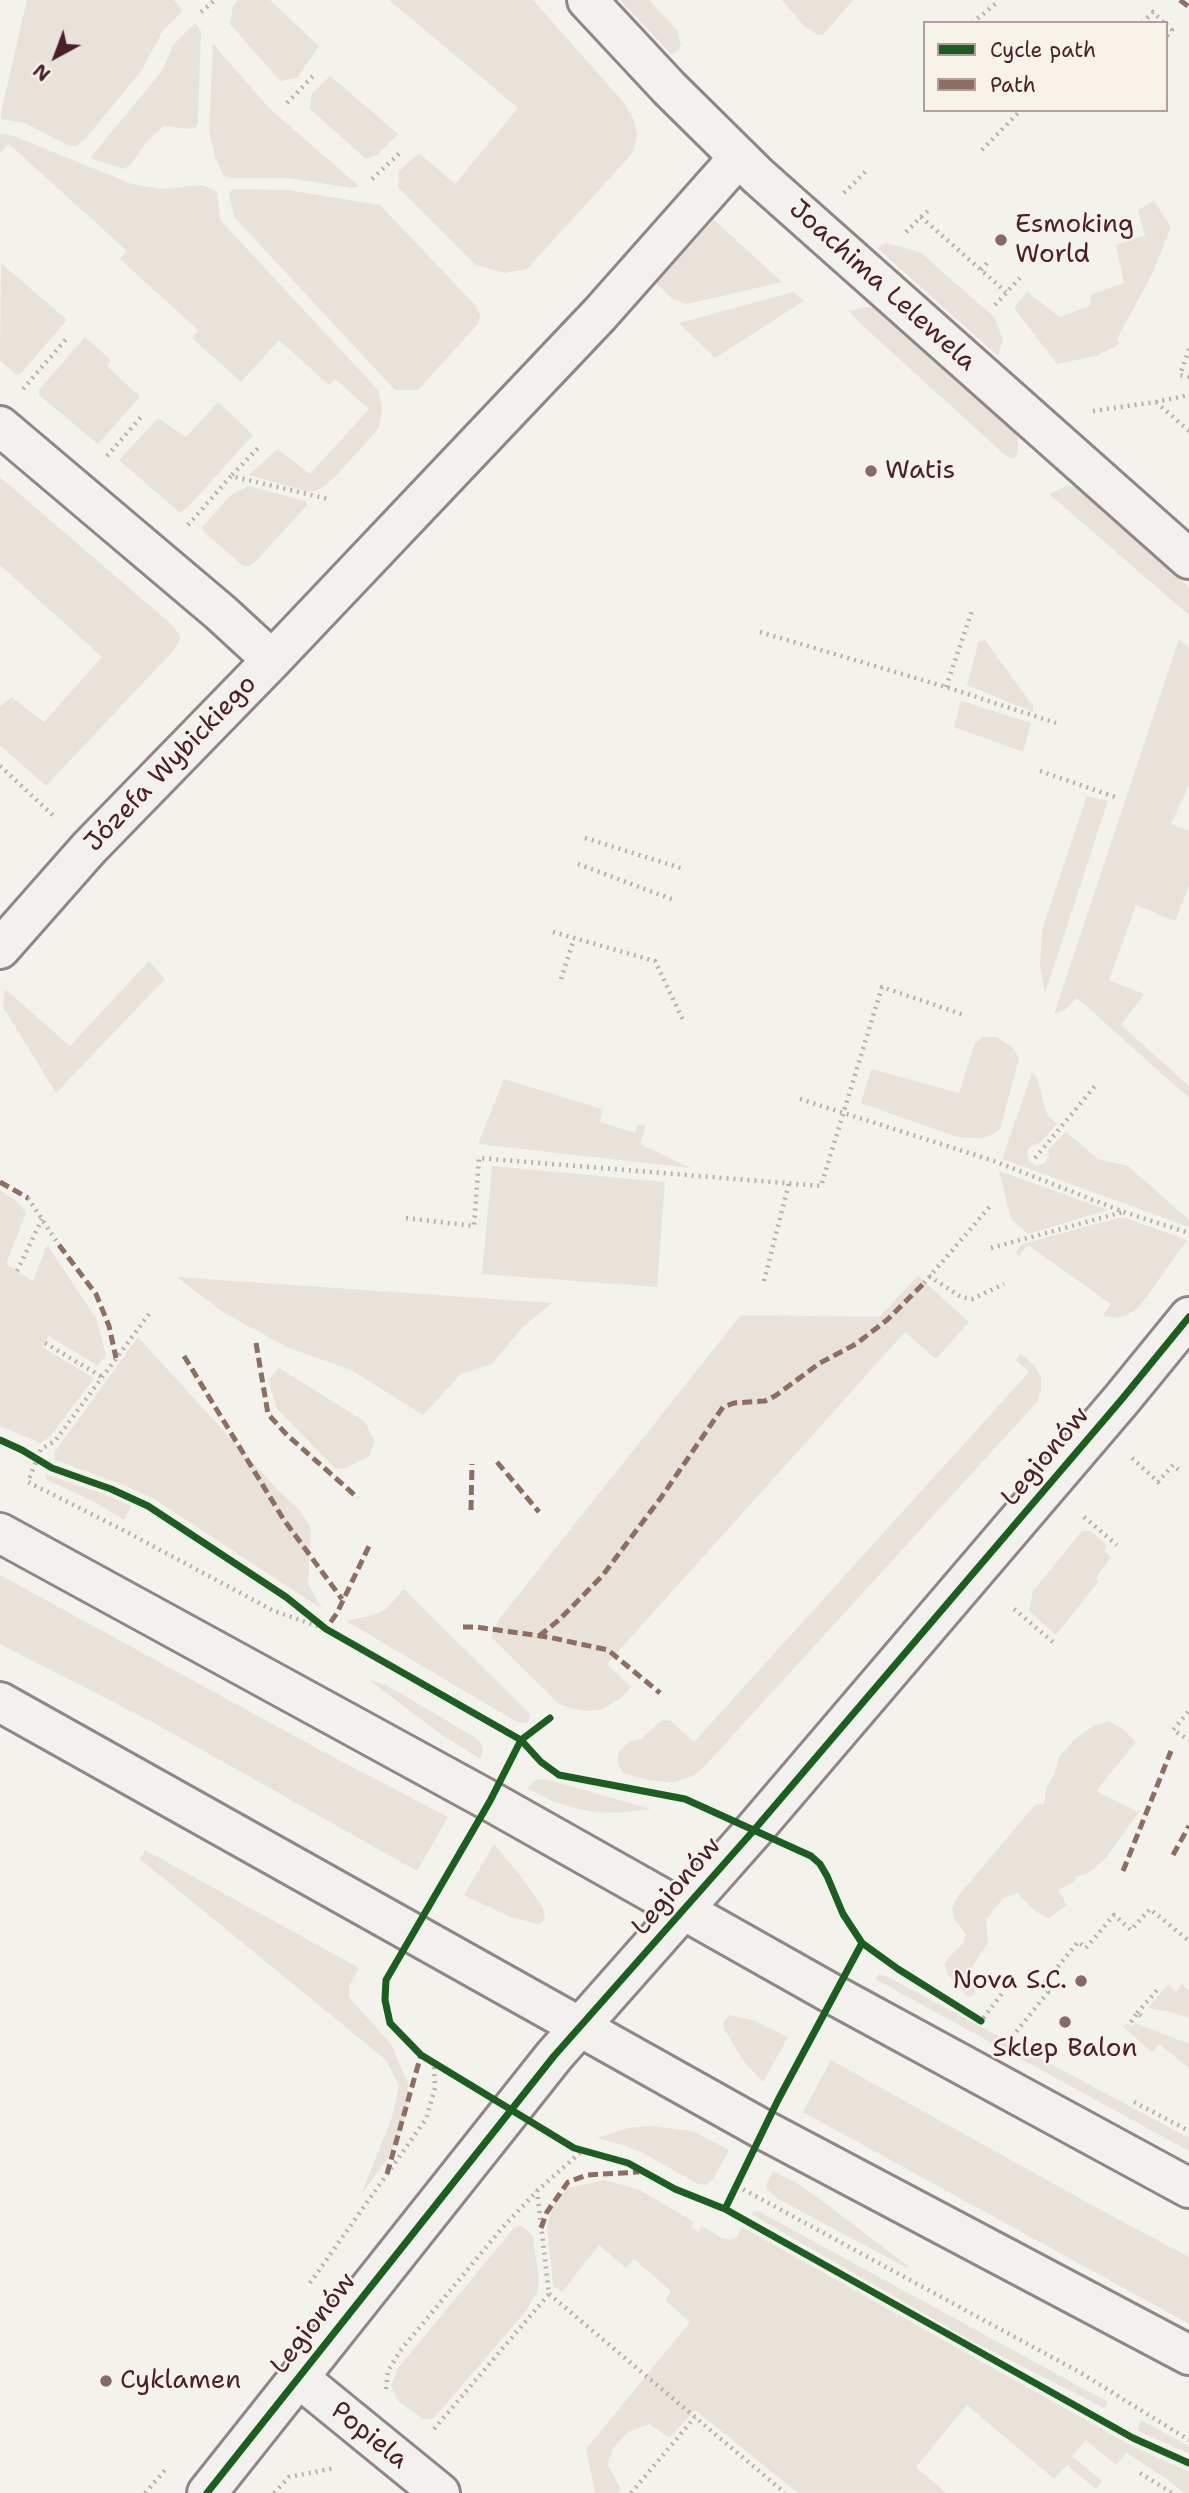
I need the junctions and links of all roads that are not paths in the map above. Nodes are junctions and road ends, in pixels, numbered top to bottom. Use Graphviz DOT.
graph roads {
  1 [pos="587,0"];
  2 [pos="739,157"];
  3 [pos="0,425"];
  4 [pos="1189,559"];
  5 [pos="272,660"];
  6 [pos="0,949"];
  7 [pos="1189,1317"];
  8 [pos="0,1534"];
  9 [pos="0,1702"];
  10 [pos="685,1910"];
  11 [pos="580,2027"];
  12 [pos="1189,2188"];
  13 [pos="1189,2355"];
  14 [pos="299,2378"];
  15 [pos="207,2493"];
  16 [pos="440,2493"];
  1 -- 2 [label="street, Joachima Lelewela"];
  2 -- 4 [label="street, Joachima Lelewela"];
  2 -- 5 [label="street"];
  3 -- 5 [label="street, Józefa Wybickiego"];
  5 -- 6 [label="street, Józefa Wybickiego"];
  7 -- 10 [label="street, Legionów"];
  8 -- 10 [label="street"];
  9 -- 11 [label="street"];
  10 -- 11 [label="street, Legionów"];
  10 -- 12 [label="street"];
  11 -- 13 [label="street"];
  11 -- 14 [label="street, Legionów"];
  14 -- 15 [label="street, Legionów"];
  14 -- 16 [label="street, Popiela"];
}
